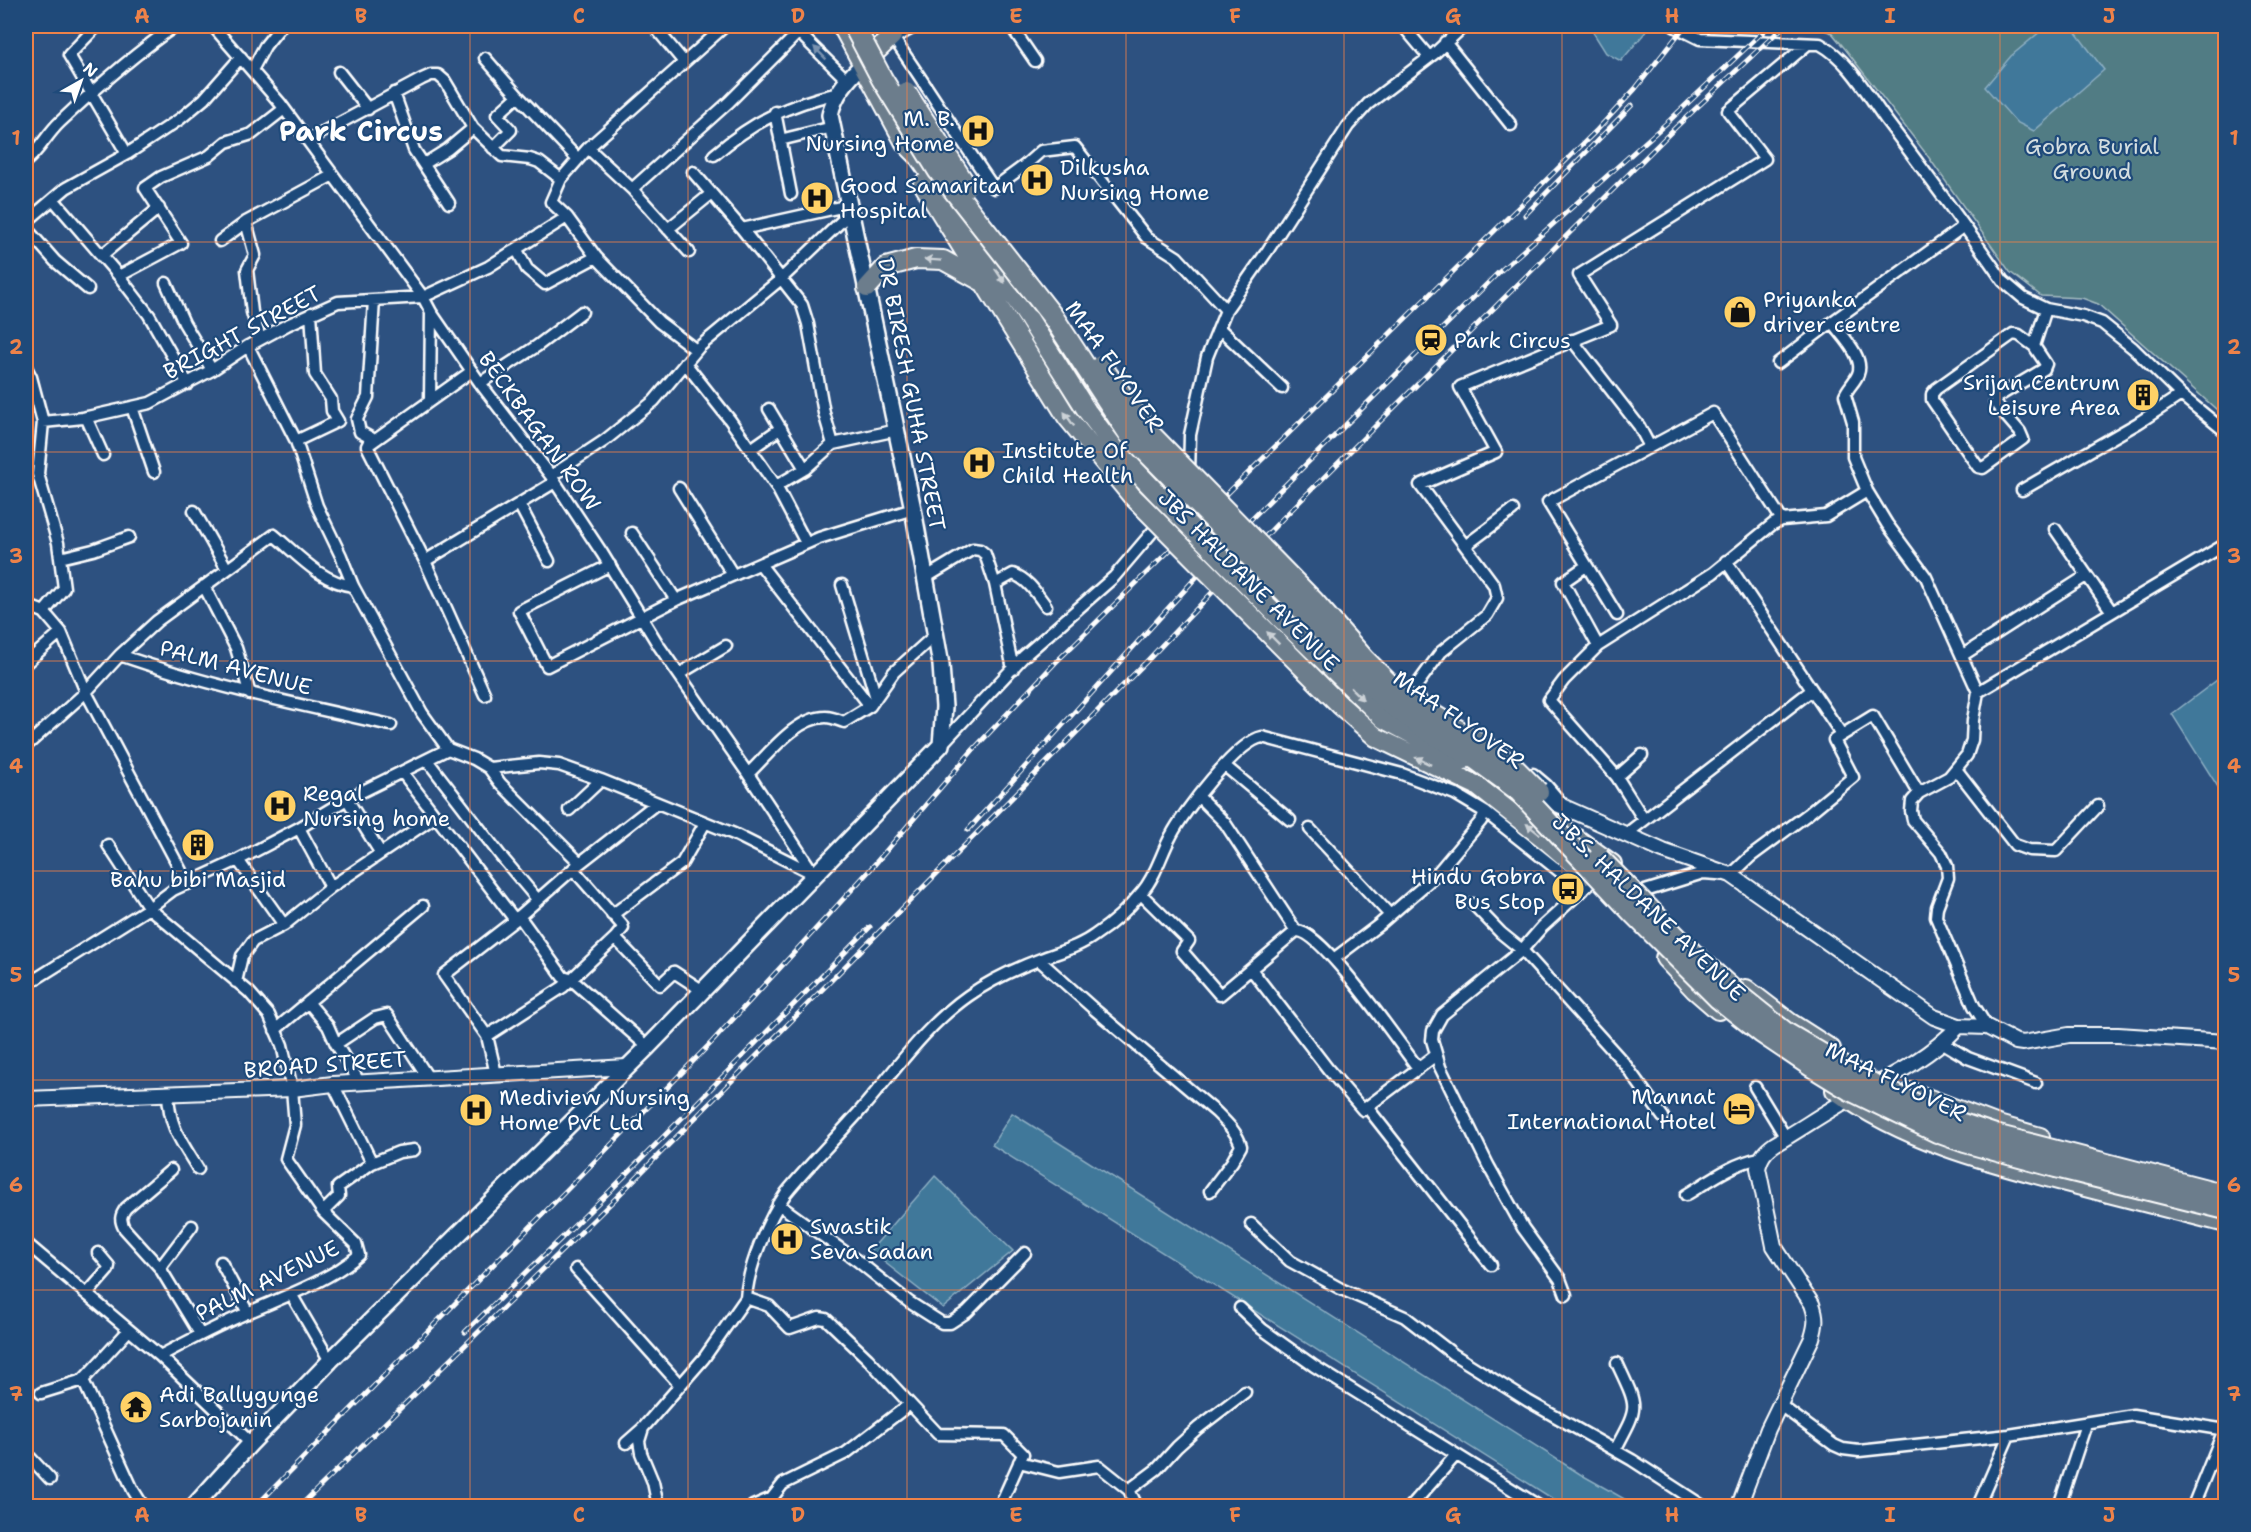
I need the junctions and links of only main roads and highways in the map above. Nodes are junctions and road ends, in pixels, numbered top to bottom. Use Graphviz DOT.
graph roads {
  1 [pos="842,26"];
  2 [pos="854,26"];
  3 [pos="867,26"];
  4 [pos="911,26"];
  5 [pos="888,31"];
  6 [pos="862,64"];
  7 [pos="905,143"];
  8 [pos="985,284"];
  9 [pos="867,288"];
  10 [pos="1029,319"];
  11 [pos="1479,778"];
  12 [pos="2226,1185"];
  13 [pos="2226,1195"];
  14 [pos="2226,1209"];
  15 [pos="2226,1223"];
  16 [pos="194,1506"];
  1 -- 6 [label="main road, JBS HALDANE AVENUE"];
  2 -- 14 [label="highway, MAA FLYOVER, bridge"];
  3 -- 13 [label="highway, MAA FLYOVER, bridge"];
  4 -- 5 [label="main road"];
  5 -- 6 [label="main road"];
  6 -- 7 [label="main road, JBS HALDANE AVENUE"];
  6 -- 9 [label="main road, DR BIRESH GUHA STREET"];
  7 -- 8 [label="main road, JBS HALDANE AVENUE"];
  7 -- 10 [label="main road, JBS HALDANE AVENUE, one-way"];
  8 -- 9 [label="main road, one-way"];
  11 -- 8 [label="main road, JBS HALDANE AVENUE, one-way, bridge"];
  9 -- 16 [label="main road, DR BIRESH GUHA STREET"];
  10 -- 11 [label="main road, J.B.S. HALDANE AVENUE, one-way, bridge"];
  11 -- 12 [label="main road, JBS HALDANE AVENUE"];
  15 -- 11 [label="main road, J.B.S. HALDANE AVENUE, one-way"];
}
